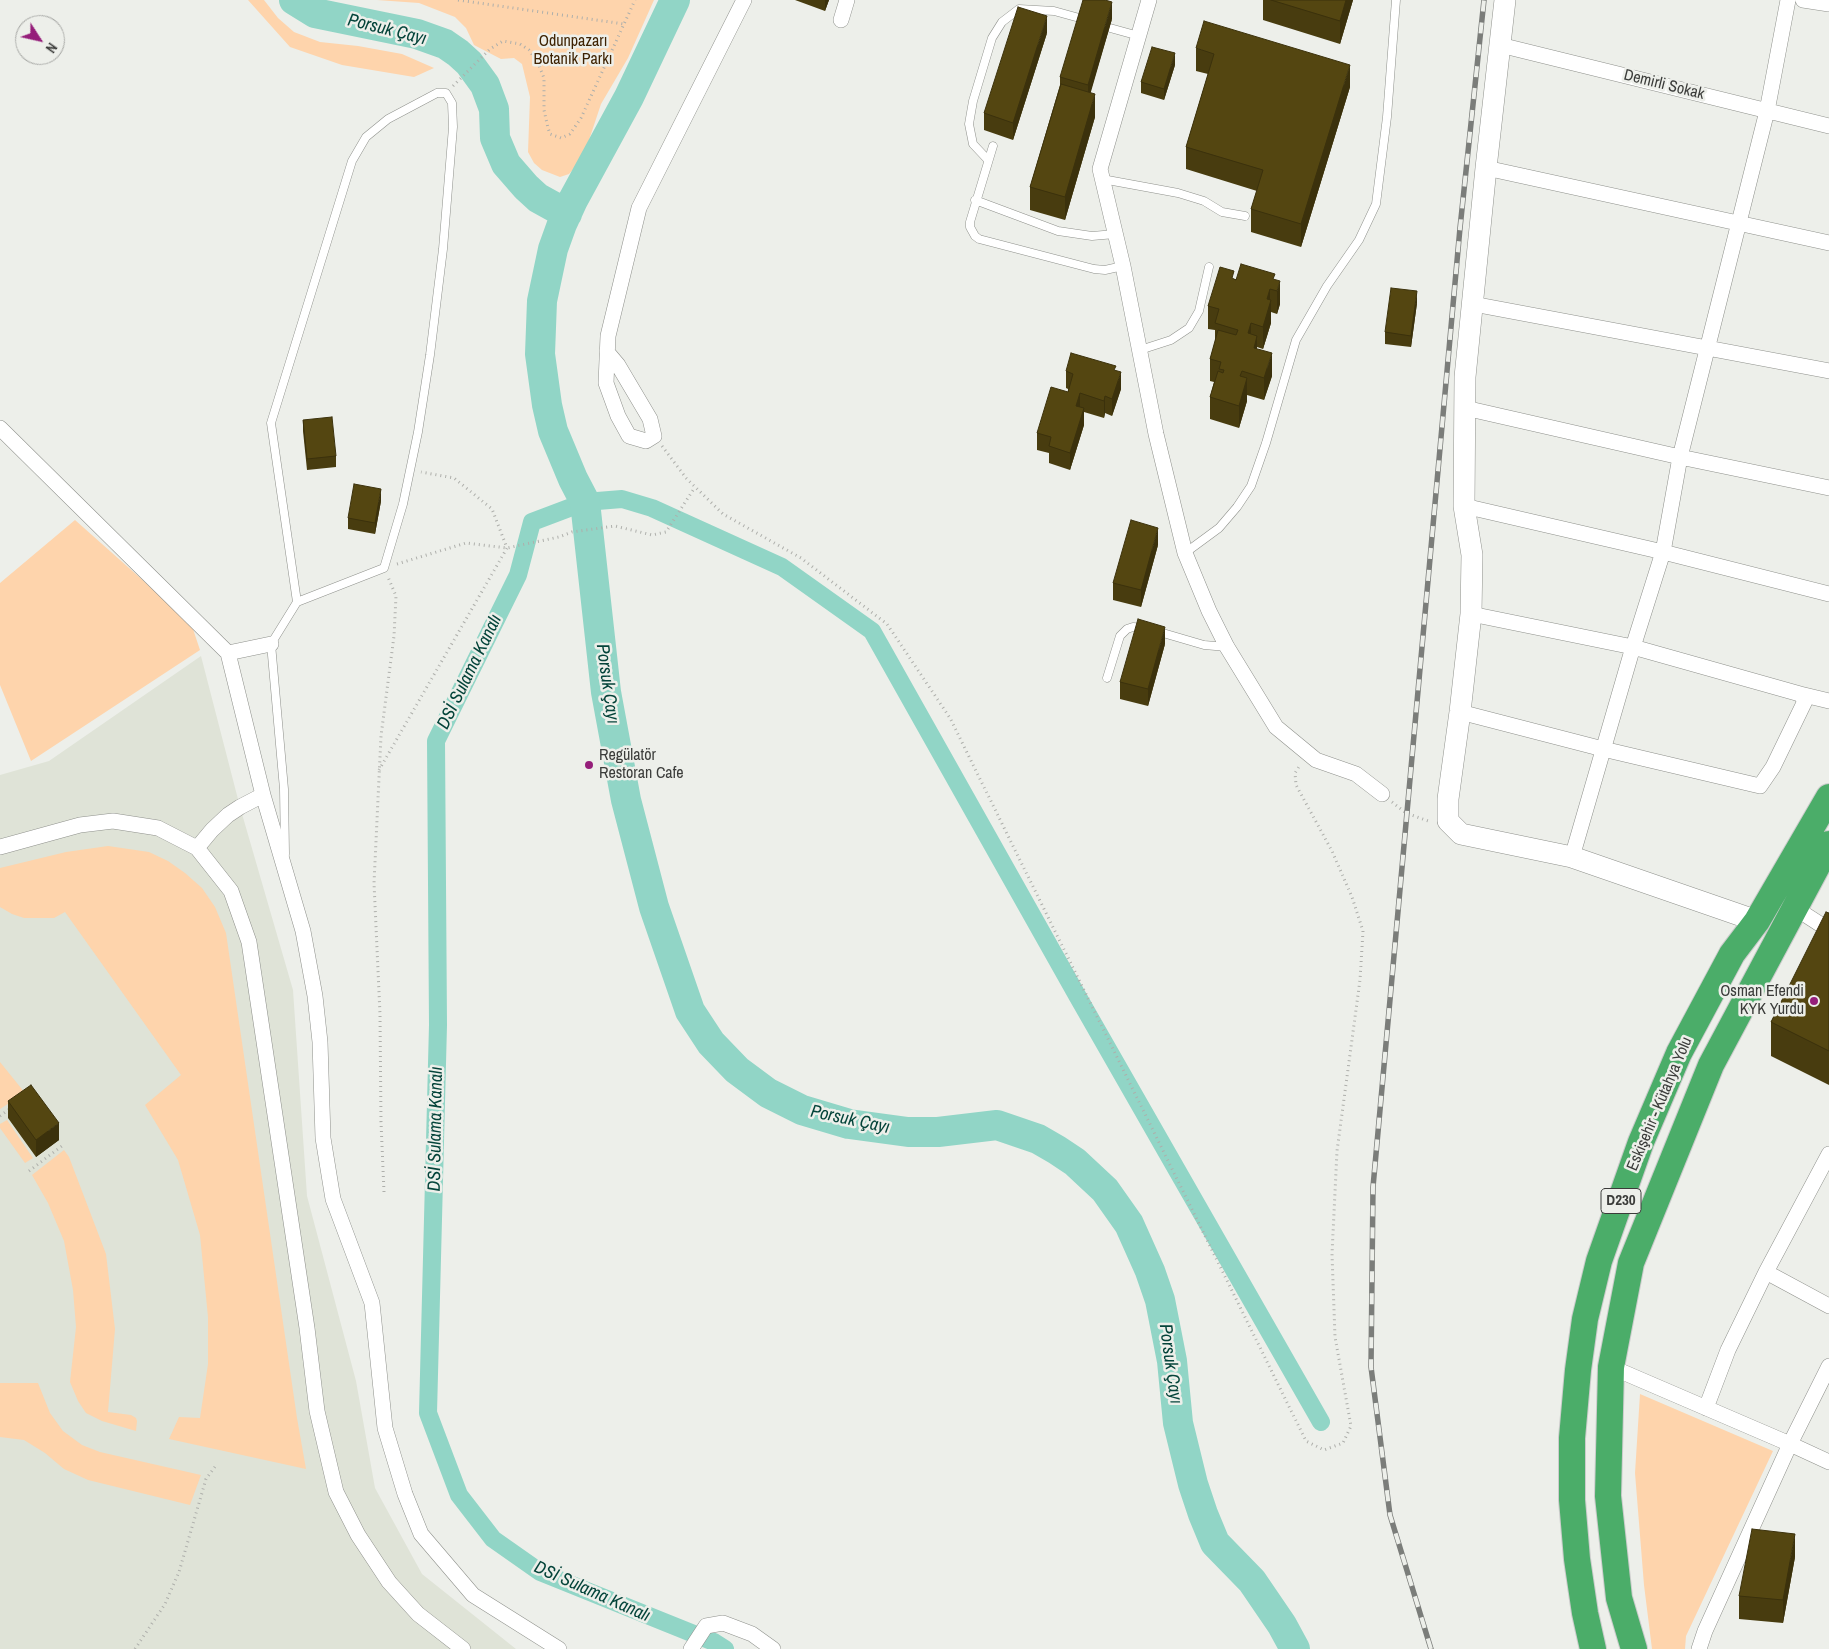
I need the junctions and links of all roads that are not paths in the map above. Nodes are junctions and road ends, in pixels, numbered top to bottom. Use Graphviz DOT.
graph roads {
  1 [pos="744,0"];
  2 [pos="847,0"];
  3 [pos="1149,0"];
  4 [pos="1396,0"];
  5 [pos="1506,0"];
  6 [pos="1788,0"];
  7 [pos="1804,0"];
  8 [pos="1829,4"];
  9 [pos="1082,19"];
  10 [pos="841,20"];
  11 [pos="1110,28"];
  12 [pos="1139,36"];
  13 [pos="1500,45"];
  14 [pos="1768,111"];
  15 [pos="1829,126"];
  16 [pos="993,146"];
  17 [pos="988,160"];
  18 [pos="1486,168"];
  19 [pos="1102,179"];
  20 [pos="975,200"];
  21 [pos="1245,216"];
  22 [pos="1739,223"];
  23 [pos="1116,234"];
  24 [pos="1829,243"];
  25 [pos="1123,266"];
  26 [pos="1209,267"];
  27 [pos="1473,304"];
  28 [pos="1707,348"];
  29 [pos="1140,350"];
  30 [pos="607,352"];
  31 [pos="1829,371"];
  32 [pos="1465,408"];
  33 [pos="0,428"];
  34 [pos="1680,457"];
  35 [pos="1829,488"];
  36 [pos="1464,506"];
  37 [pos="1663,552"];
  38 [pos="1184,553"];
  39 [pos="1829,594"];
  40 [pos="297,602"];
  41 [pos="1470,614"];
  42 [pos="271,644"];
  43 [pos="1227,647"];
  44 [pos="1632,647"];
  45 [pos="228,652"];
  46 [pos="1107,678"];
  47 [pos="1800,694"];
  48 [pos="1829,701"];
  49 [pos="1460,712"];
  50 [pos="1602,749"];
  51 [pos="1382,794"];
  52 [pos="263,795"];
  53 [pos="1829,797"];
  54 [pos="1829,844"];
  55 [pos="0,847"];
  56 [pos="197,848"];
  57 [pos="1572,857"];
  58 [pos="286,868"];
  59 [pos="1794,908"];
  60 [pos="1757,922"];
  61 [pos="1829,930"];
  62 [pos="1829,1154"];
  63 [pos="1766,1272"];
  64 [pos="1829,1306"];
  65 [pos="1829,1366"];
  66 [pos="1611,1367"];
  67 [pos="1706,1408"];
  68 [pos="1790,1444"];
  69 [pos="1829,1462"];
  70 [pos="692,1647"];
  71 [pos="463,1649"];
  72 [pos="559,1649"];
  73 [pos="773,1649"];
  74 [pos="1593,1649"];
  75 [pos="1634,1649"];
  76 [pos="1699,1649"];
  1 -- 30 [label="street"];
  2 -- 10 [label="street"];
  3 -- 12 [label="street"];
  4 -- 38 [label="lane"];
  5 -- 13 [label="street"];
  6 -- 14 [label="street"];
  7 -- 8 [label="street"];
  9 -- 17 [label="lane"];
  11 -- 12 [label="lane"];
  12 -- 19 [label="street"];
  13 -- 14 [label="street, Demirli Sokak"];
  13 -- 18 [label="street"];
  14 -- 15 [label="street, Demirli Sokak"];
  14 -- 22 [label="street"];
  16 -- 17 [label="lane"];
  17 -- 20 [label="lane"];
  18 -- 22 [label="street"];
  18 -- 27 [label="street"];
  19 -- 21 [label="lane"];
  19 -- 23 [label="street"];
  20 -- 23 [label="lane"];
  20 -- 25 [label="lane"];
  22 -- 24 [label="street"];
  22 -- 28 [label="street"];
  23 -- 25 [label="street"];
  25 -- 29 [label="street"];
  26 -- 29 [label="lane"];
  27 -- 28 [label="street"];
  27 -- 32 [label="street"];
  28 -- 31 [label="street"];
  28 -- 34 [label="street"];
  29 -- 38 [label="street"];
  30 -- 30 [label="street"];
  32 -- 34 [label="street"];
  32 -- 36 [label="street"];
  33 -- 45 [label="street"];
  34 -- 35 [label="street"];
  34 -- 37 [label="street"];
  36 -- 37 [label="street"];
  36 -- 41 [label="street"];
  37 -- 39 [label="street"];
  37 -- 44 [label="street"];
  38 -- 43 [label="street"];
  40 -- 40 [label="lane"];
  40 -- 42 [label="lane"];
  41 -- 44 [label="street"];
  41 -- 49 [label="street"];
  42 -- 45 [label="street"];
  42 -- 58 [label="lane"];
  43 -- 46 [label="lane"];
  43 -- 51 [label="street"];
  44 -- 47 [label="street"];
  44 -- 50 [label="street"];
  45 -- 52 [label="street"];
  47 -- 48 [label="street"];
  47 -- 50 [label="street"];
  49 -- 50 [label="street"];
  49 -- 57 [label="street"];
  50 -- 57 [label="street"];
  52 -- 56 [label="street"];
  52 -- 58 [label="street"];
  53 -- 60 [label="highway, Eskişehir - Kütahya Yolu / D230"];
  54 -- 59 [label="highway, Eskişehir - Kütahya Yolu / D230"];
  55 -- 56 [label="street"];
  56 -- 71 [label="street"];
  57 -- 60 [label="street"];
  58 -- 72 [label="street"];
  59 -- 61 [label="street"];
  59 -- 66 [label="highway, Eskişehir - Kütahya Yolu / D230"];
  60 -- 74 [label="highway, Eskişehir - Kütahya Yolu / D230"];
  62 -- 63 [label="street"];
  63 -- 64 [label="street"];
  63 -- 67 [label="street"];
  65 -- 68 [label="street"];
  66 -- 67 [label="street"];
  66 -- 75 [label="highway, Eskişehir - Kütahya Yolu / D230"];
  67 -- 68 [label="street"];
  68 -- 69 [label="street"];
  68 -- 76 [label="street"];
  70 -- 73 [label="street"];
}
